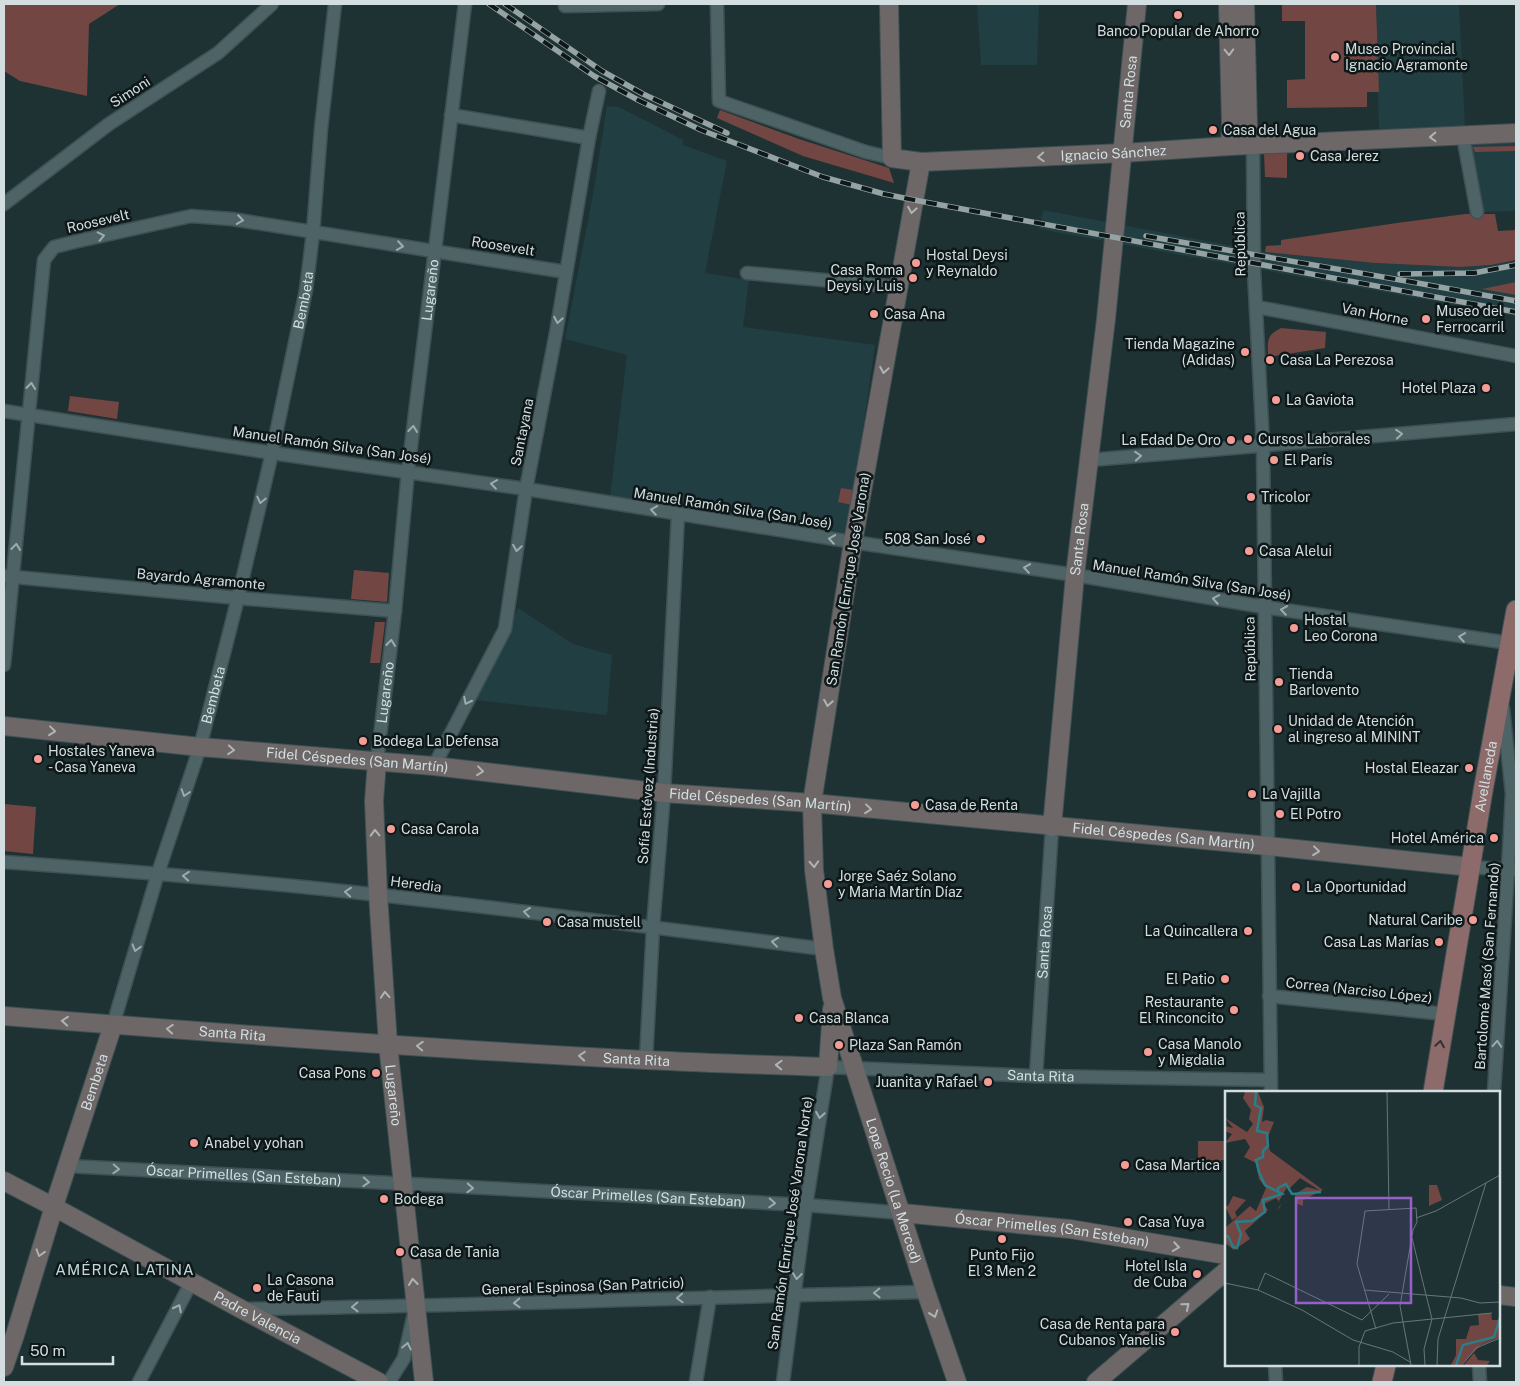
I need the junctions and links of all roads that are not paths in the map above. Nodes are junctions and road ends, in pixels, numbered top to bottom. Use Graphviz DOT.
graph roads {
  1 [pos="272,4"];
  2 [pos="334,4"];
  3 [pos="465,4"];
  4 [pos="658,4"];
  5 [pos="718,4"];
  6 [pos="889,4"];
  7 [pos="1137,4"];
  8 [pos="1228,4"];
  9 [pos="1245,4"];
  10 [pos="565,6"];
  11 [pos="600,91"];
  12 [pos="451,115"];
  13 [pos="1231,124"];
  14 [pos="1248,125"];
  15 [pos="1516,133"];
  16 [pos="1462,136"];
  17 [pos="589,138"];
  18 [pos="1253,145"];
  19 [pos="1230,146"];
  20 [pos="1123,153"];
  21 [pos="892,158"];
  22 [pos="920,162"];
  23 [pos="4,204"];
  24 [pos="1476,212"];
  25 [pos="313,233"];
  26 [pos="434,251"];
  27 [pos="566,272"];
  28 [pos="747,273"];
  29 [pos="899,287"];
  30 [pos="1257,307"];
  31 [pos="1516,356"];
  32 [pos="4,411"];
  33 [pos="28,415"];
  34 [pos="1516,424"];
  35 [pos="1263,446"];
  36 [pos="272,452"];
  37 [pos="1090,460"];
  38 [pos="408,471"];
  39 [pos="526,489"];
  40 [pos="678,514"];
  41 [pos="853,542"];
  42 [pos="1075,575"];
  43 [pos="8,577"];
  44 [pos="238,598"];
  45 [pos="1264,607"];
  46 [pos="1516,610"];
  47 [pos="395,611"];
  48 [pos="1513,644"];
  49 [pos="4,666"];
  50 [pos="1501,693"];
  51 [pos="4,726"];
  52 [pos="200,747"];
  53 [pos="377,761"];
  54 [pos="434,766"];
  55 [pos="664,793"];
  56 [pos="812,803"];
  57 [pos="1052,827"];
  58 [pos="1268,846"];
  59 [pos="4,862"];
  60 [pos="1471,867"];
  61 [pos="1512,870"];
  62 [pos="158,874"];
  63 [pos="378,894"];
  64 [pos="653,927"];
  65 [pos="824,949"];
  66 [pos="1269,996"];
  67 [pos="832,998"];
  68 [pos="1445,1014"];
  69 [pos="4,1016"];
  70 [pos="114,1024"];
  71 [pos="388,1044"];
  72 [pos="646,1060"];
  73 [pos="828,1067"];
  74 [pos="855,1068"];
  75 [pos="1036,1076"];
  76 [pos="1270,1086"];
  77 [pos="1433,1091"];
  78 [pos="1494,1091"];
  79 [pos="68,1166"];
  80 [pos="4,1181"];
  81 [pos="404,1184"];
  82 [pos="806,1205"];
  83 [pos="54,1207"];
  84 [pos="902,1213"];
  85 [pos="1225,1255"];
  86 [pos="1225,1272"];
  87 [pos="192,1281"];
  88 [pos="926,1292"];
  89 [pos="795,1295"];
  90 [pos="1500,1295"];
  91 [pos="710,1297"];
  92 [pos="1516,1297"];
  93 [pos="416,1306"];
  94 [pos="240,1309"];
  95 [pos="1275,1366"];
  96 [pos="1386,1366"];
  97 [pos="1479,1366"];
  98 [pos="4,1367"];
  99 [pos="139,1382"];
  100 [pos="379,1382"];
  101 [pos="389,1382"];
  102 [pos="424,1382"];
  103 [pos="696,1382"];
  104 [pos="783,1382"];
  105 [pos="957,1382"];
  106 [pos="1096,1382"];
  107 [pos="1276,1382"];
  108 [pos="1382,1382"];
  109 [pos="1480,1382"];
  1 -- 23 [label="street, Simoni"];
  2 -- 25 [label="street, Bembeta"];
  3 -- 12 [label="street, Lugareño"];
  4 -- 10 [label="street"];
  5 -- 21 [label="street, Ignacio Sánchez"];
  6 -- 21 [label="street"];
  7 -- 20 [label="street, Santa Rosa"];
  8 -- 13 [label="street, one-way"];
  9 -- 14 [label="street"];
  11 -- 17 [label="street, Santayana"];
  12 -- 17 [label="street"];
  12 -- 26 [label="street, Lugareño"];
  13 -- 14 [label="street"];
  13 -- 19 [label="street"];
  14 -- 18 [label="street"];
  15 -- 16 [label="street, Ignacio Sánchez"];
  16 -- 18 [label="street, Ignacio Sánchez, one-way"];
  16 -- 24 [label="street"];
  17 -- 27 [label="street, Santayana"];
  18 -- 19 [label="street, Ignacio Sánchez"];
  18 -- 30 [label="street, República"];
  19 -- 20 [label="street, Ignacio Sánchez"];
  20 -- 22 [label="street, Ignacio Sánchez, one-way"];
  20 -- 37 [label="street, Santa Rosa"];
  21 -- 22 [label="street, Ignacio Sánchez"];
  22 -- 29 [label="street, San Ramón (Enrique José Varona), one-way"];
  25 -- 26 [label="street, Roosevelt, one-way"];
  33 -- 25 [label="street, Roosevelt, one-way"];
  25 -- 36 [label="street, Bembeta"];
  26 -- 27 [label="street, Roosevelt"];
  38 -- 26 [label="street, Lugareño, one-way"];
  27 -- 39 [label="street, Santayana, one-way"];
  28 -- 29 [label="street"];
  29 -- 41 [label="street, San Ramón (Enrique José Varona), one-way"];
  30 -- 31 [label="street, Van Horne"];
  30 -- 35 [label="street, República"];
  32 -- 33 [label="street, Manuel Ramón Silva (San José)"];
  33 -- 36 [label="street, Manuel Ramón Silva (San José)"];
  43 -- 33 [label="street, Roosevelt, one-way"];
  35 -- 34 [label="street, one-way"];
  37 -- 35 [label="street, one-way"];
  35 -- 45 [label="street, República"];
  36 -- 38 [label="street, Manuel Ramón Silva (San José)"];
  36 -- 44 [label="street, Bembeta, one-way"];
  37 -- 42 [label="street, Santa Rosa"];
  39 -- 38 [label="street, Manuel Ramón Silva (San José), one-way"];
  38 -- 47 [label="street, Lugareño"];
  40 -- 39 [label="street, Manuel Ramón Silva (San José), one-way"];
  39 -- 54 [label="street, Santayana, one-way"];
  41 -- 40 [label="street, Manuel Ramón Silva (San José), one-way"];
  40 -- 55 [label="street, Sofía Estévez (Industria)"];
  42 -- 41 [label="street, Manuel Ramón Silva (San José), one-way"];
  41 -- 56 [label="street, San Ramón (Enrique José Varona), one-way"];
  45 -- 42 [label="street, Manuel Ramón Silva (San José), one-way"];
  42 -- 57 [label="street, Santa Rosa"];
  43 -- 44 [label="street, Bayardo Agramonte"];
  43 -- 49 [label="street, Roosevelt"];
  44 -- 47 [label="street, Bayardo Agramonte"];
  44 -- 52 [label="street, Bembeta"];
  48 -- 45 [label="street, Manuel Ramón Silva (San José), one-way"];
  45 -- 58 [label="street, República"];
  46 -- 48 [label="main road, Avellaneda"];
  53 -- 47 [label="street, Lugareño, one-way"];
  48 -- 50 [label="main road, Avellaneda"];
  50 -- 60 [label="main road, Avellaneda"];
  50 -- 61 [label="street, Bartolomé Masó (San Fernando)"];
  51 -- 52 [label="street, Fidel Céspedes (San Martín), one-way"];
  52 -- 53 [label="street, Fidel Céspedes (San Martín), one-way"];
  52 -- 62 [label="street, Bembeta, one-way"];
  53 -- 54 [label="street, Fidel Céspedes (San Martín)"];
  63 -- 53 [label="street, Lugareño, one-way"];
  54 -- 55 [label="street, Fidel Céspedes (San Martín), one-way"];
  55 -- 56 [label="street, Fidel Céspedes (San Martín)"];
  55 -- 64 [label="street, Sofía Estévez (Industria)"];
  56 -- 57 [label="street, Fidel Céspedes (San Martín), one-way"];
  56 -- 65 [label="street, San Ramón (Enrique José Varona), one-way"];
  57 -- 58 [label="street, Fidel Céspedes (San Martín)"];
  57 -- 75 [label="street, Santa Rosa"];
  58 -- 60 [label="street, Fidel Céspedes (San Martín), one-way"];
  58 -- 66 [label="street, República"];
  59 -- 62 [label="street, Heredia"];
  60 -- 61 [label="street, Fidel Céspedes (San Martín)"];
  60 -- 68 [label="main road, Avellaneda"];
  78 -- 61 [label="street, Bartolomé Masó (San Fernando), one-way"];
  63 -- 62 [label="street, Heredia, one-way"];
  62 -- 70 [label="street, Bembeta, one-way"];
  64 -- 63 [label="street, Heredia, one-way"];
  71 -- 63 [label="street, Lugareño, one-way"];
  65 -- 64 [label="street, Heredia, one-way"];
  64 -- 72 [label="street, Sofía Estévez (Industria)"];
  65 -- 67 [label="street, San Ramón (Enrique José Varona)"];
  66 -- 68 [label="street, Correa (Narciso López)"];
  66 -- 76 [label="street, República"];
  67 -- 73 [label="street"];
  67 -- 74 [label="street, Lope Recio (La Merced)"];
  77 -- 68 [label="main road, Avellaneda, one-way"];
  70 -- 69 [label="street, Santa Rita, one-way"];
  71 -- 70 [label="street, Santa Rita, one-way"];
  70 -- 79 [label="street, Bembeta"];
  72 -- 71 [label="street, Santa Rita, one-way"];
  71 -- 81 [label="street, Lugareño"];
  73 -- 72 [label="street, Santa Rita, one-way"];
  73 -- 74 [label="street, Santa Rita"];
  73 -- 82 [label="street, San Ramón (Enrique José Varona Norte), one-way"];
  74 -- 75 [label="street, Santa Rita"];
  74 -- 84 [label="street, Lope Recio (La Merced)"];
  75 -- 76 [label="street, Santa Rita"];
  79 -- 81 [label="street, Óscar Primelles (San Esteban), one-way"];
  79 -- 83 [label="street, Bembeta"];
  80 -- 83 [label="street, Padre Valencia"];
  81 -- 82 [label="street, Óscar Primelles (San Esteban), one-way"];
  93 -- 81 [label="street, Lugareño, one-way"];
  82 -- 84 [label="street, Óscar Primelles (San Esteban)"];
  82 -- 89 [label="street, San Ramón (Enrique José Varona Norte), one-way"];
  83 -- 87 [label="street, Padre Valencia"];
  83 -- 98 [label="street, Bembeta, one-way"];
  84 -- 85 [label="street, Óscar Primelles (San Esteban), one-way"];
  84 -- 88 [label="street, Lope Recio (La Merced)"];
  106 -- 86 [label="street, one-way"];
  87 -- 94 [label="street, Padre Valencia"];
  99 -- 87 [label="street, one-way"];
  88 -- 89 [label="street, General Espinosa (San Patricio), one-way"];
  88 -- 105 [label="street, Lope Recio (La Merced), one-way"];
  89 -- 91 [label="street, General Espinosa (San Patricio)"];
  89 -- 104 [label="street, San Ramón (Enrique José Varona Norte)"];
  90 -- 92 [label="street"];
  91 -- 93 [label="street, General Espinosa (San Patricio), one-way"];
  91 -- 103 [label="street"];
  93 -- 94 [label="street, General Espinosa (San Patricio), one-way"];
  101 -- 93 [label="street, one-way"];
  93 -- 102 [label="street, Lugareño"];
  94 -- 100 [label="street, Padre Valencia"];
  95 -- 107 [label="street"];
  96 -- 108 [label="main road"];
  97 -- 109 [label="street"];
}
